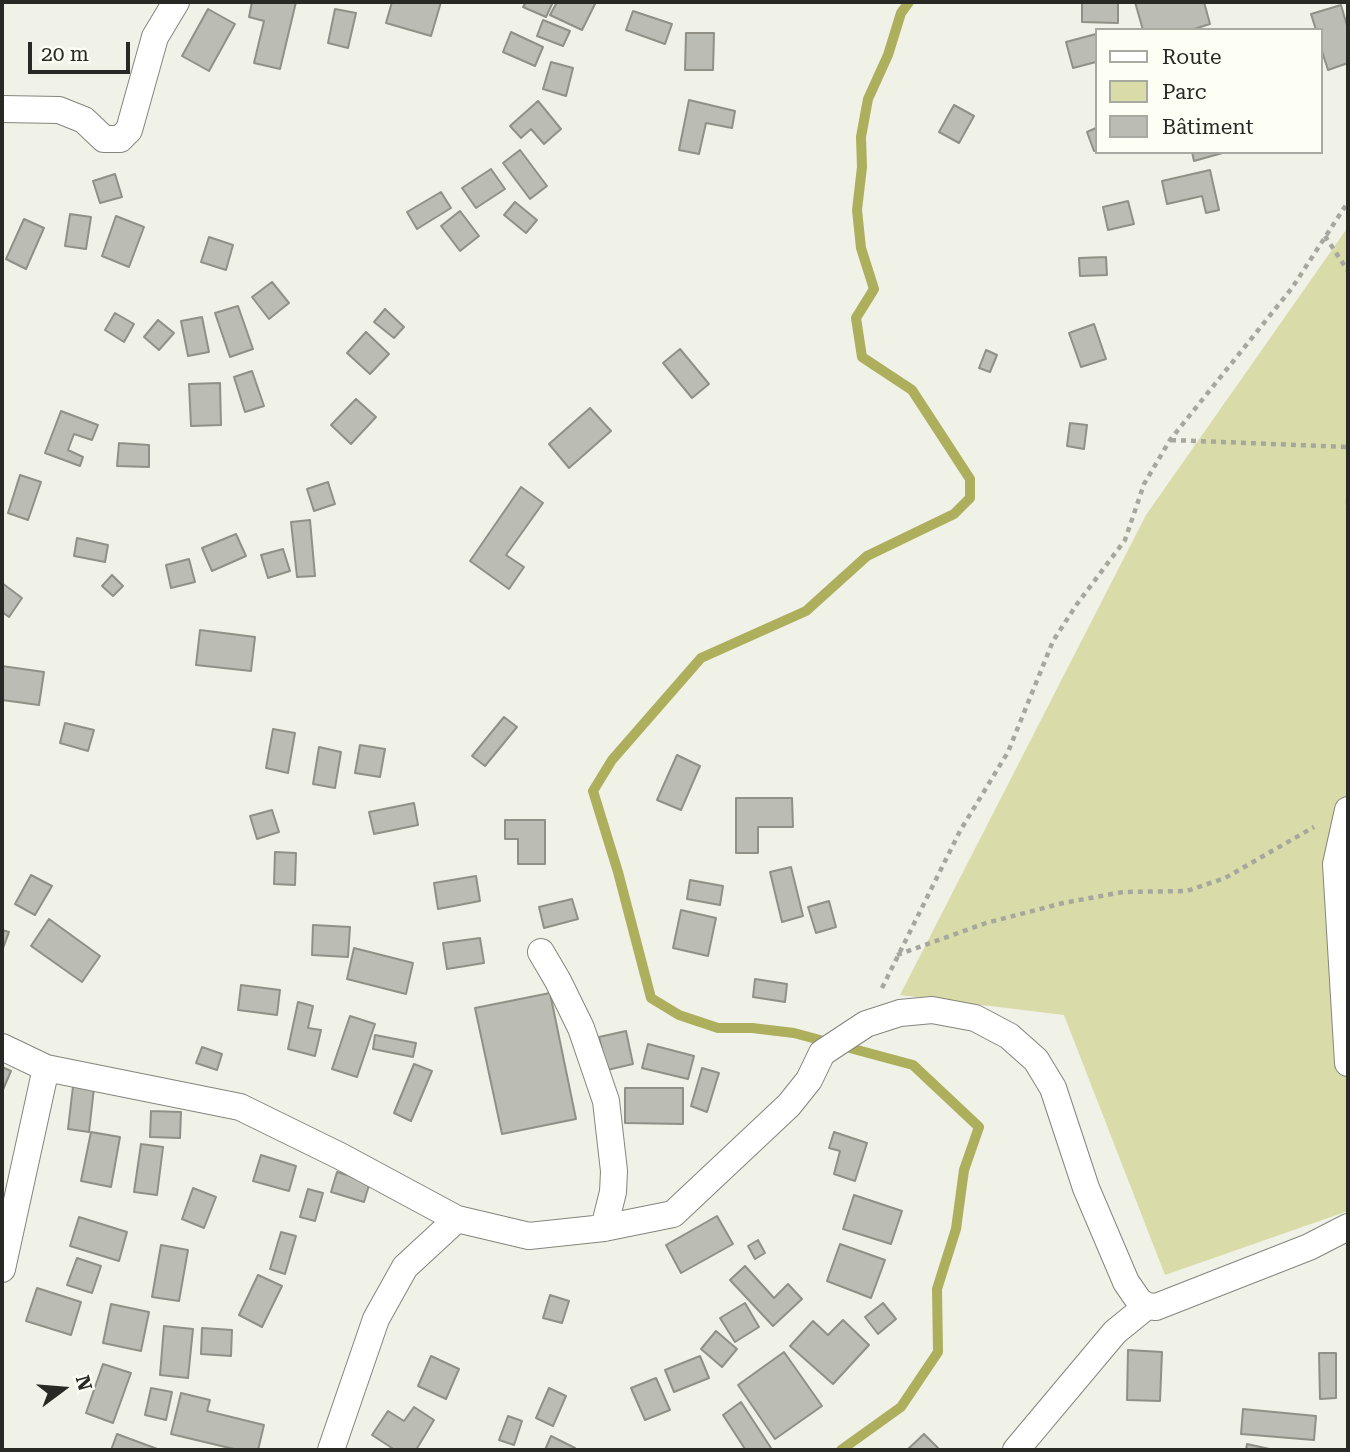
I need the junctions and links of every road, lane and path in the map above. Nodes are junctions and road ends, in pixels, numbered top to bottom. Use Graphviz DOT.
graph roads {
  1 [pos="176,2"];
  2 [pos="2,109"];
  3 [pos="1348,202"];
  4 [pos="1325,236"];
  5 [pos="1348,271"];
  6 [pos="1170,440"];
  7 [pos="1348,447"];
  8 [pos="1348,499"];
  9 [pos="1348,510"];
  10 [pos="1348,810"];
  11 [pos="1315,827"];
  12 [pos="541,951"];
  13 [pos="897,955"];
  14 [pos="866,1024"];
  15 [pos="2,1047"];
  16 [pos="1348,1063"];
  17 [pos="46,1068"];
  18 [pos="457,1219"];
  19 [pos="1348,1227"];
  20 [pos="604,1228"];
  21 [pos="2,1269"];
  22 [pos="1147,1306"];
  23 [pos="331,1450"];
  24 [pos="1016,1450"];
  1 -- 2 [label="street"];
  3 -- 4 [label="path"];
  4 -- 5 [label="path"];
  4 -- 6 [label="path"];
  6 -- 7 [label="path"];
  6 -- 13 [label="path"];
  8 -- 9 [label="path"];
  10 -- 16 [label="street"];
  11 -- 13 [label="path"];
  12 -- 20 [label="street"];
  13 -- 14 [label="path"];
  14 -- 20 [label="street"];
  14 -- 22 [label="street"];
  15 -- 17 [label="street"];
  17 -- 18 [label="street"];
  17 -- 21 [label="street"];
  18 -- 20 [label="street"];
  18 -- 23 [label="street"];
  19 -- 22 [label="street"];
  22 -- 24 [label="street"];
}
